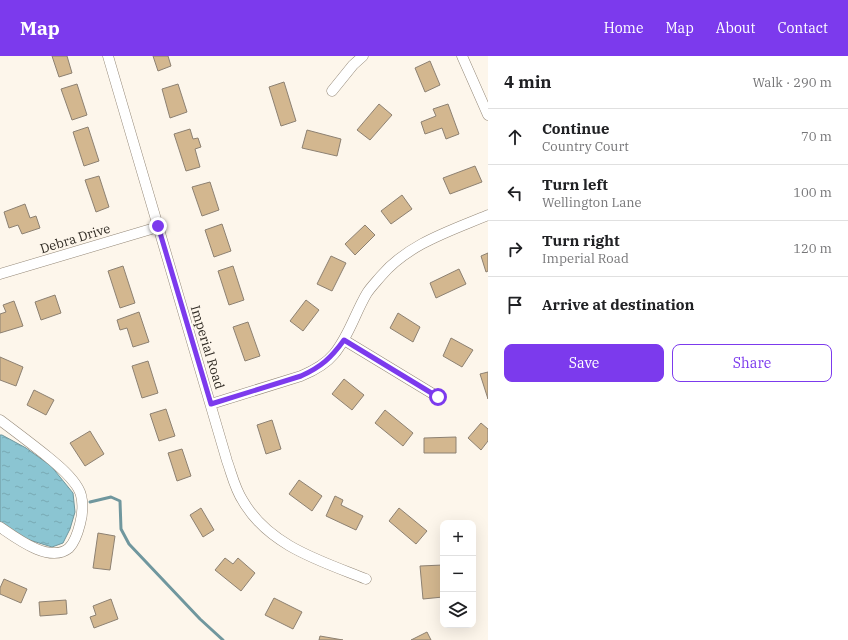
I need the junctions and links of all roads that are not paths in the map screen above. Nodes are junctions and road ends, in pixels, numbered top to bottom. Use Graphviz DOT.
graph roads {
  1 [pos="108,56"];
  2 [pos="363,56"];
  3 [pos="462,56"];
  4 [pos="332,91"];
  5 [pos="488,115"];
  6 [pos="488,215"];
  7 [pos="158,226"];
  8 [pos="0,274"];
  9 [pos="344,340"];
  10 [pos="438,397"];
  11 [pos="211,404"];
  12 [pos="0,420"];
  13 [pos="0,527"];
  14 [pos="366,579"];
  1 -- 7 [label="street, Imperial Road"];
  2 -- 4 [label="street"];
  3 -- 5 [label="street"];
  6 -- 9 [label="street"];
  7 -- 8 [label="street, Debra Drive"];
  7 -- 11 [label="street, Imperial Road"];
  9 -- 10 [label="street"];
  9 -- 11 [label="street"];
  11 -- 14 [label="street, Imperial Road"];
  12 -- 13 [label="street"];
}
